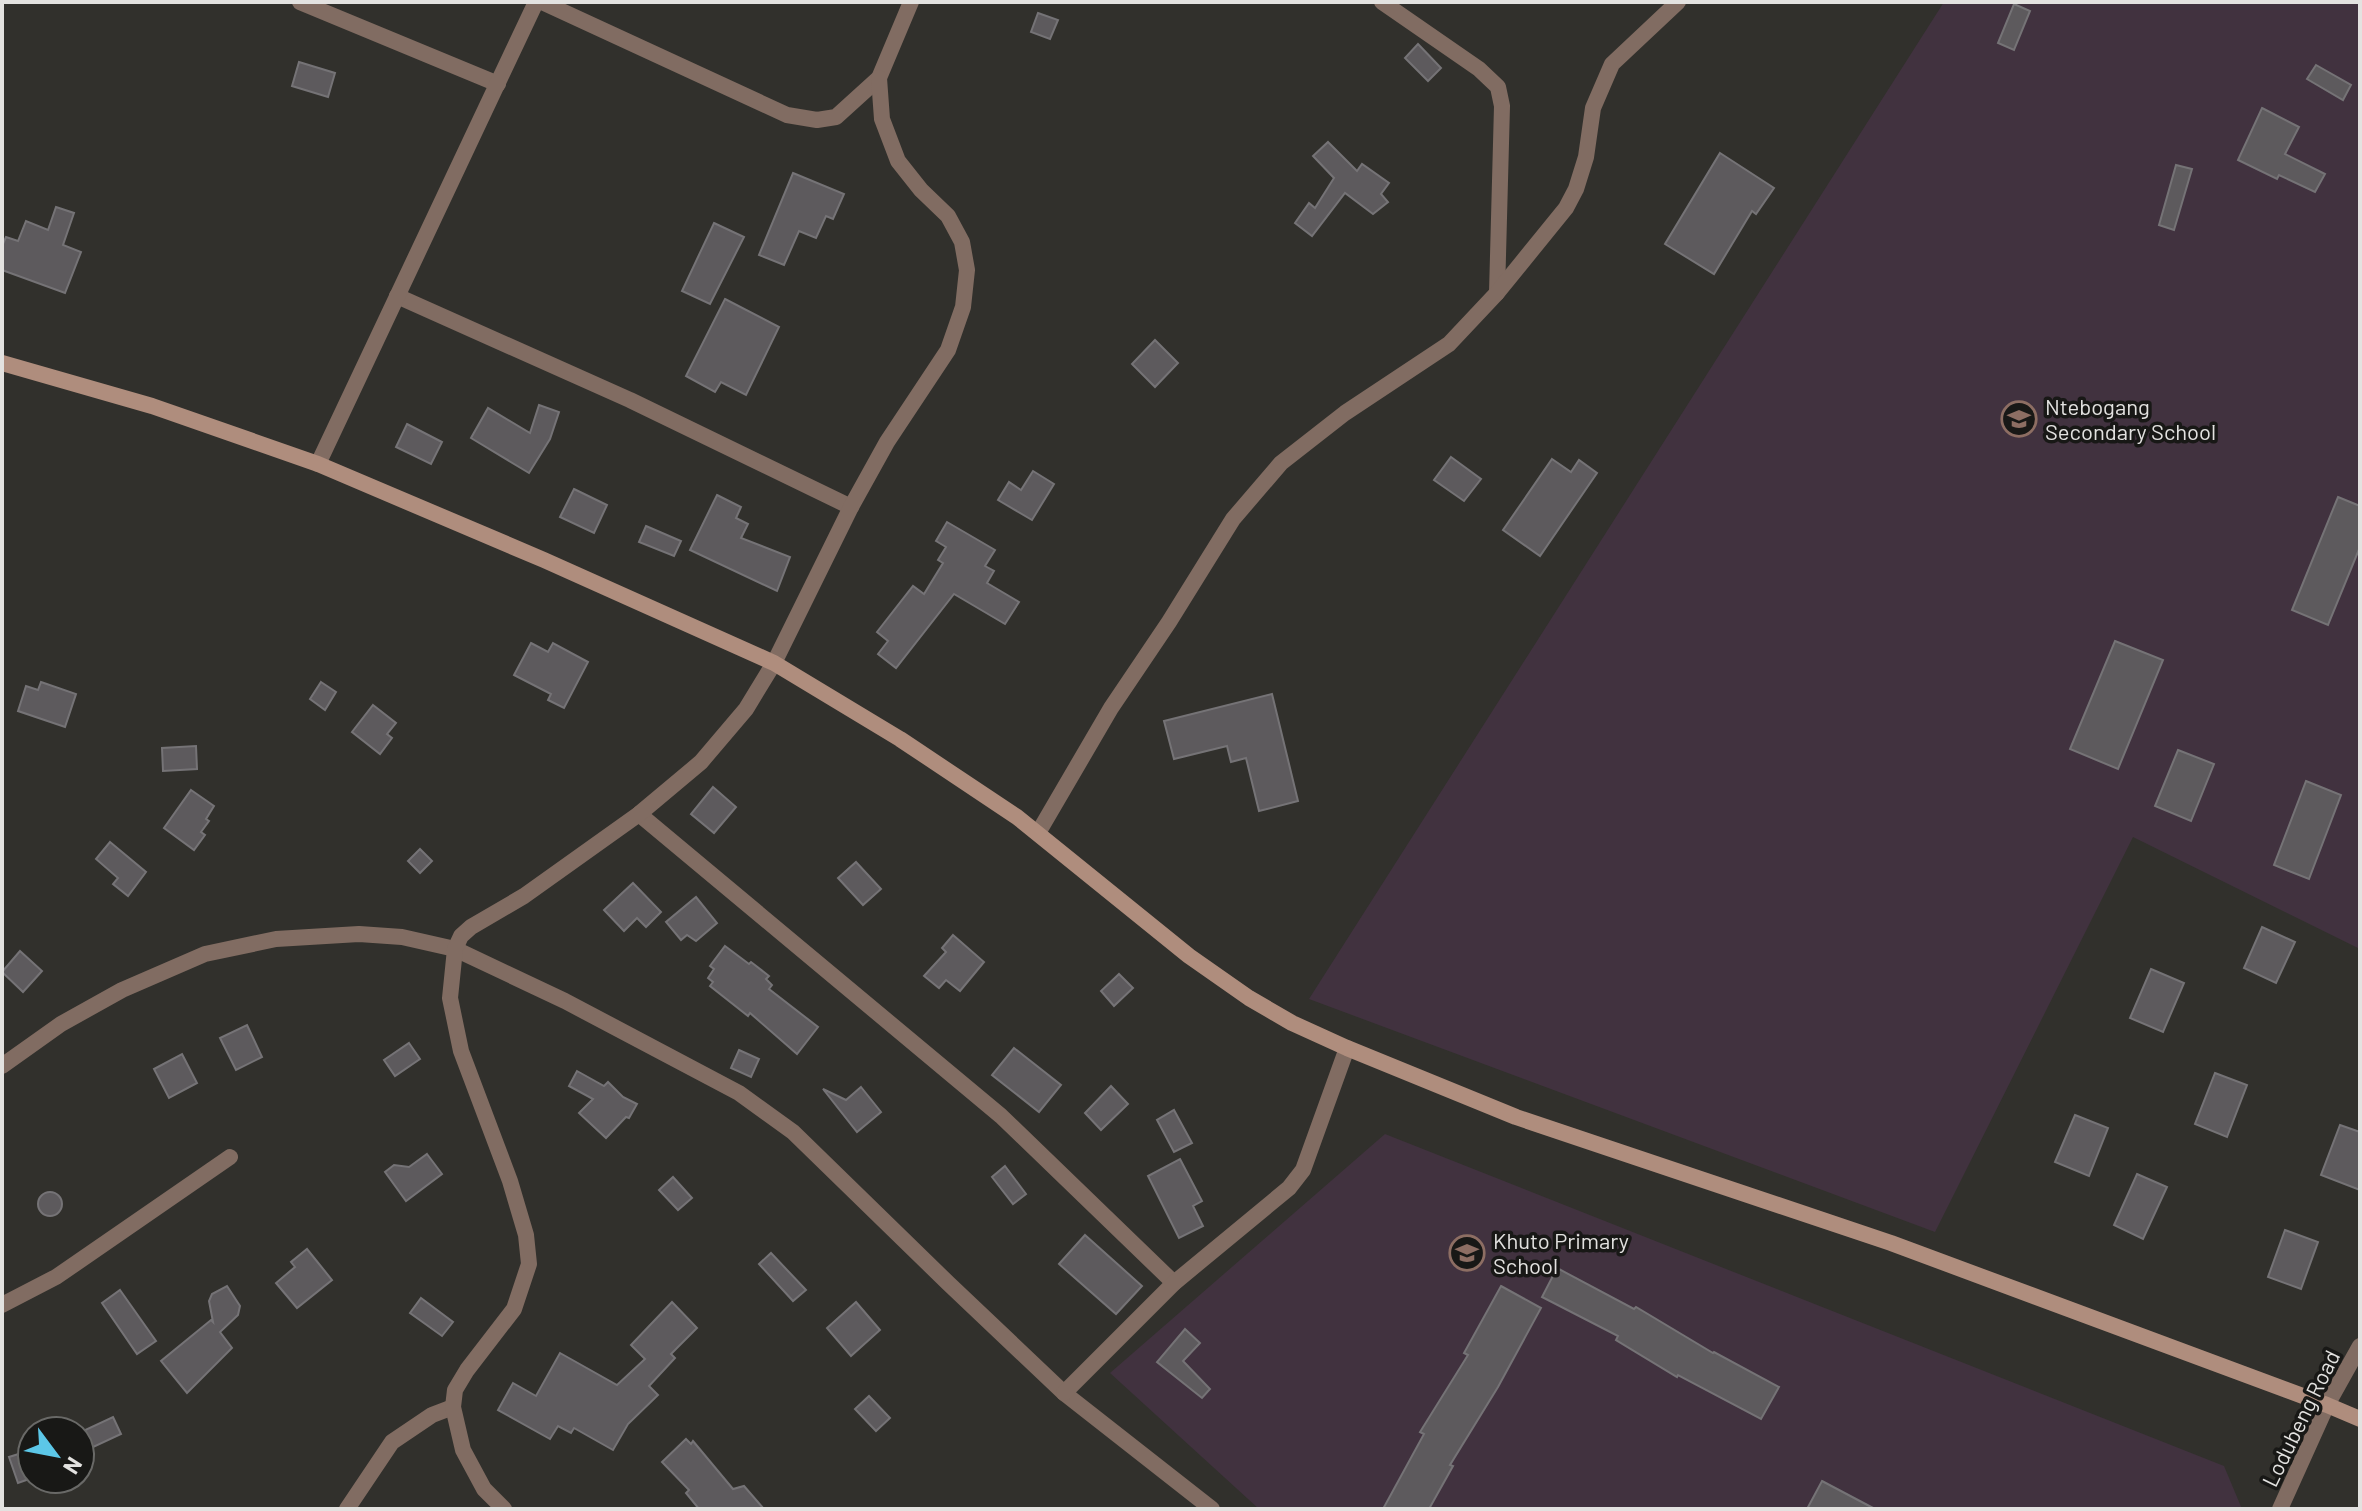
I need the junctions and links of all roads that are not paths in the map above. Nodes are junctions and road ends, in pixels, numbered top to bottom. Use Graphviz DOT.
graph roads {
  1 [pos="300,2"];
  2 [pos="539,2"];
  3 [pos="911,2"];
  4 [pos="1382,2"];
  5 [pos="1678,2"];
  6 [pos="879,78"];
  7 [pos="498,84"];
  8 [pos="1497,293"];
  9 [pos="397,296"];
  10 [pos="2,363"];
  11 [pos="318,464"];
  12 [pos="851,507"];
  13 [pos="774,663"];
  14 [pos="639,814"];
  15 [pos="1038,833"];
  16 [pos="455,949"];
  17 [pos="1347,1048"];
  18 [pos="2,1066"];
  19 [pos="230,1157"];
  20 [pos="1174,1283"];
  21 [pos="2,1305"];
  22 [pos="2360,1346"];
  23 [pos="1064,1393"];
  24 [pos="2327,1405"];
  25 [pos="453,1407"];
  26 [pos="2360,1419"];
  27 [pos="347,1509"];
  28 [pos="504,1509"];
  29 [pos="1212,1509"];
  30 [pos="2280,1509"];
  1 -- 7 [label="street"];
  2 -- 6 [label="street"];
  2 -- 7 [label="street"];
  3 -- 6 [label="street"];
  4 -- 8 [label="street"];
  5 -- 8 [label="street"];
  6 -- 12 [label="street"];
  7 -- 9 [label="street"];
  8 -- 15 [label="street"];
  9 -- 11 [label="street"];
  9 -- 12 [label="street"];
  10 -- 11 [label="street"];
  11 -- 13 [label="street"];
  12 -- 13 [label="street"];
  13 -- 14 [label="street"];
  13 -- 15 [label="street"];
  14 -- 16 [label="street"];
  14 -- 20 [label="street"];
  15 -- 17 [label="street"];
  16 -- 18 [label="street"];
  16 -- 23 [label="street"];
  16 -- 25 [label="street"];
  17 -- 20 [label="street"];
  17 -- 24 [label="street"];
  19 -- 21 [label="street"];
  20 -- 23 [label="street"];
  22 -- 24 [label="street, Lodubeng Road"];
  23 -- 29 [label="street"];
  24 -- 26 [label="street"];
  24 -- 30 [label="street, Lodubeng Road"];
  25 -- 27 [label="street"];
  25 -- 28 [label="street"];
}
